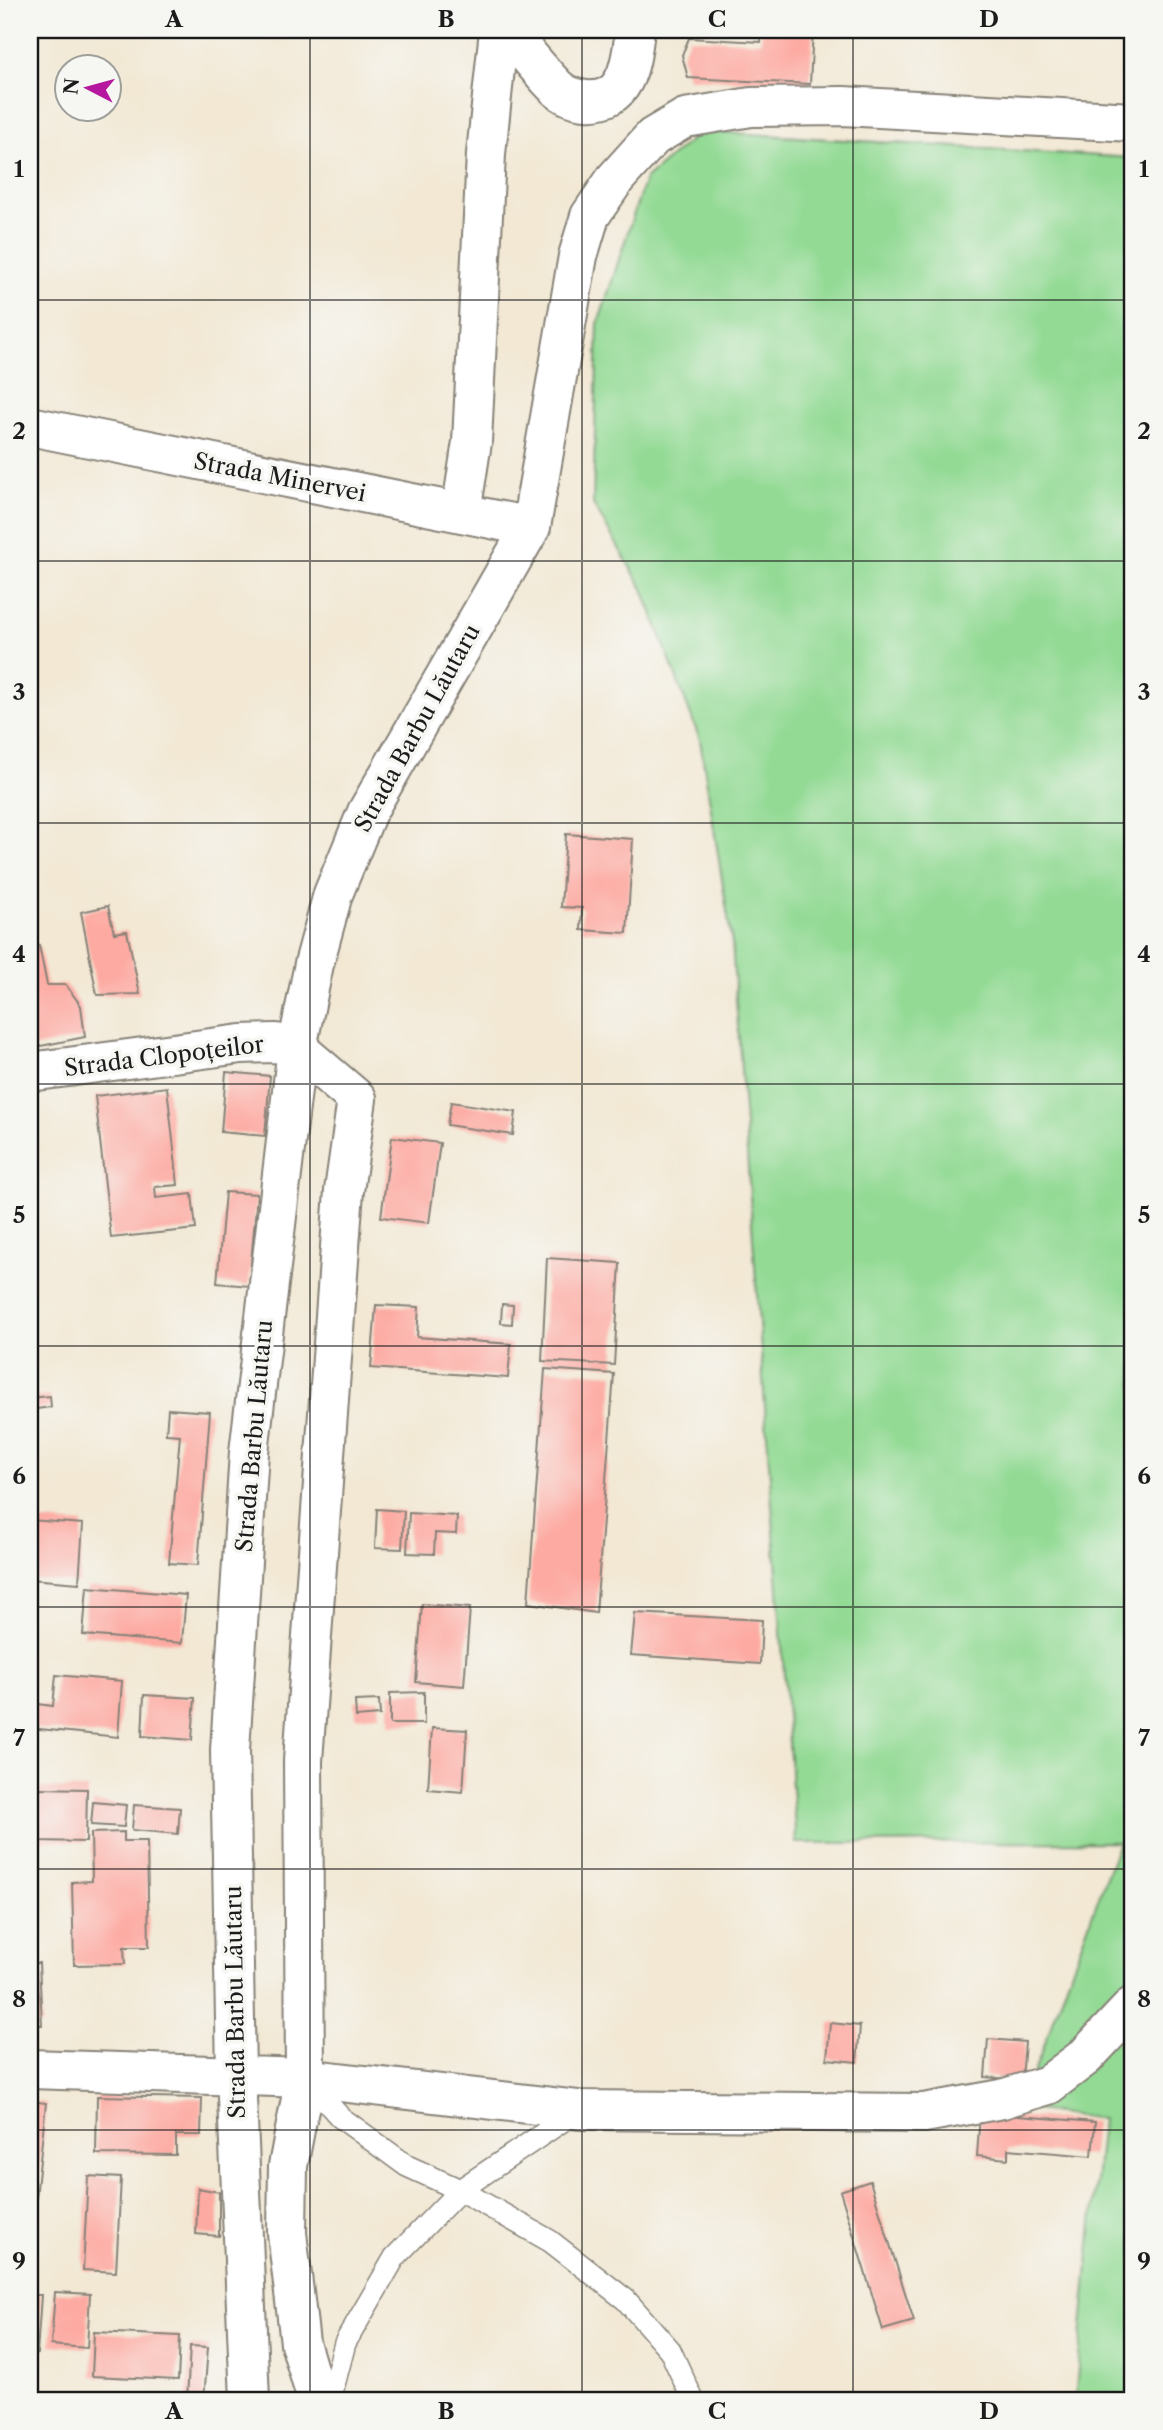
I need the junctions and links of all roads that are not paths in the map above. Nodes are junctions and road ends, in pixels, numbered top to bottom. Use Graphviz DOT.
graph roads {
  1 [pos="499,30"];
  2 [pos="507,30"];
  3 [pos="635,30"];
  4 [pos="1133,121"];
  5 [pos="30,426"];
  6 [pos="461,513"];
  7 [pos="531,527"];
  8 [pos="297,1048"];
  9 [pos="30,1072"];
  10 [pos="1133,2006"];
  11 [pos="30,2069"];
  12 [pos="236,2074"];
  13 [pos="305,2078"];
  14 [pos="579,2110"];
  15 [pos="460,2190"];
  16 [pos="250,2400"];
  17 [pos="317,2400"];
  18 [pos="330,2400"];
  19 [pos="694,2400"];
  1 -- 6 [label="street"];
  2 -- 3 [label="street"];
  4 -- 7 [label="street"];
  5 -- 6 [label="street, Strada Minervei"];
  6 -- 7 [label="street, Strada Minervei"];
  7 -- 8 [label="street, Strada Barbu Lăutaru"];
  8 -- 9 [label="street, Strada Clopoțeilor"];
  8 -- 12 [label="street, Strada Barbu Lăutaru"];
  8 -- 13 [label="street"];
  10 -- 14 [label="street"];
  11 -- 12 [label="street"];
  12 -- 13 [label="street"];
  12 -- 16 [label="street, Strada Barbu Lăutaru"];
  13 -- 14 [label="street"];
  13 -- 15 [label="lane"];
  13 -- 17 [label="street"];
  14 -- 15 [label="lane"];
  15 -- 18 [label="lane"];
  15 -- 19 [label="lane"];
}
